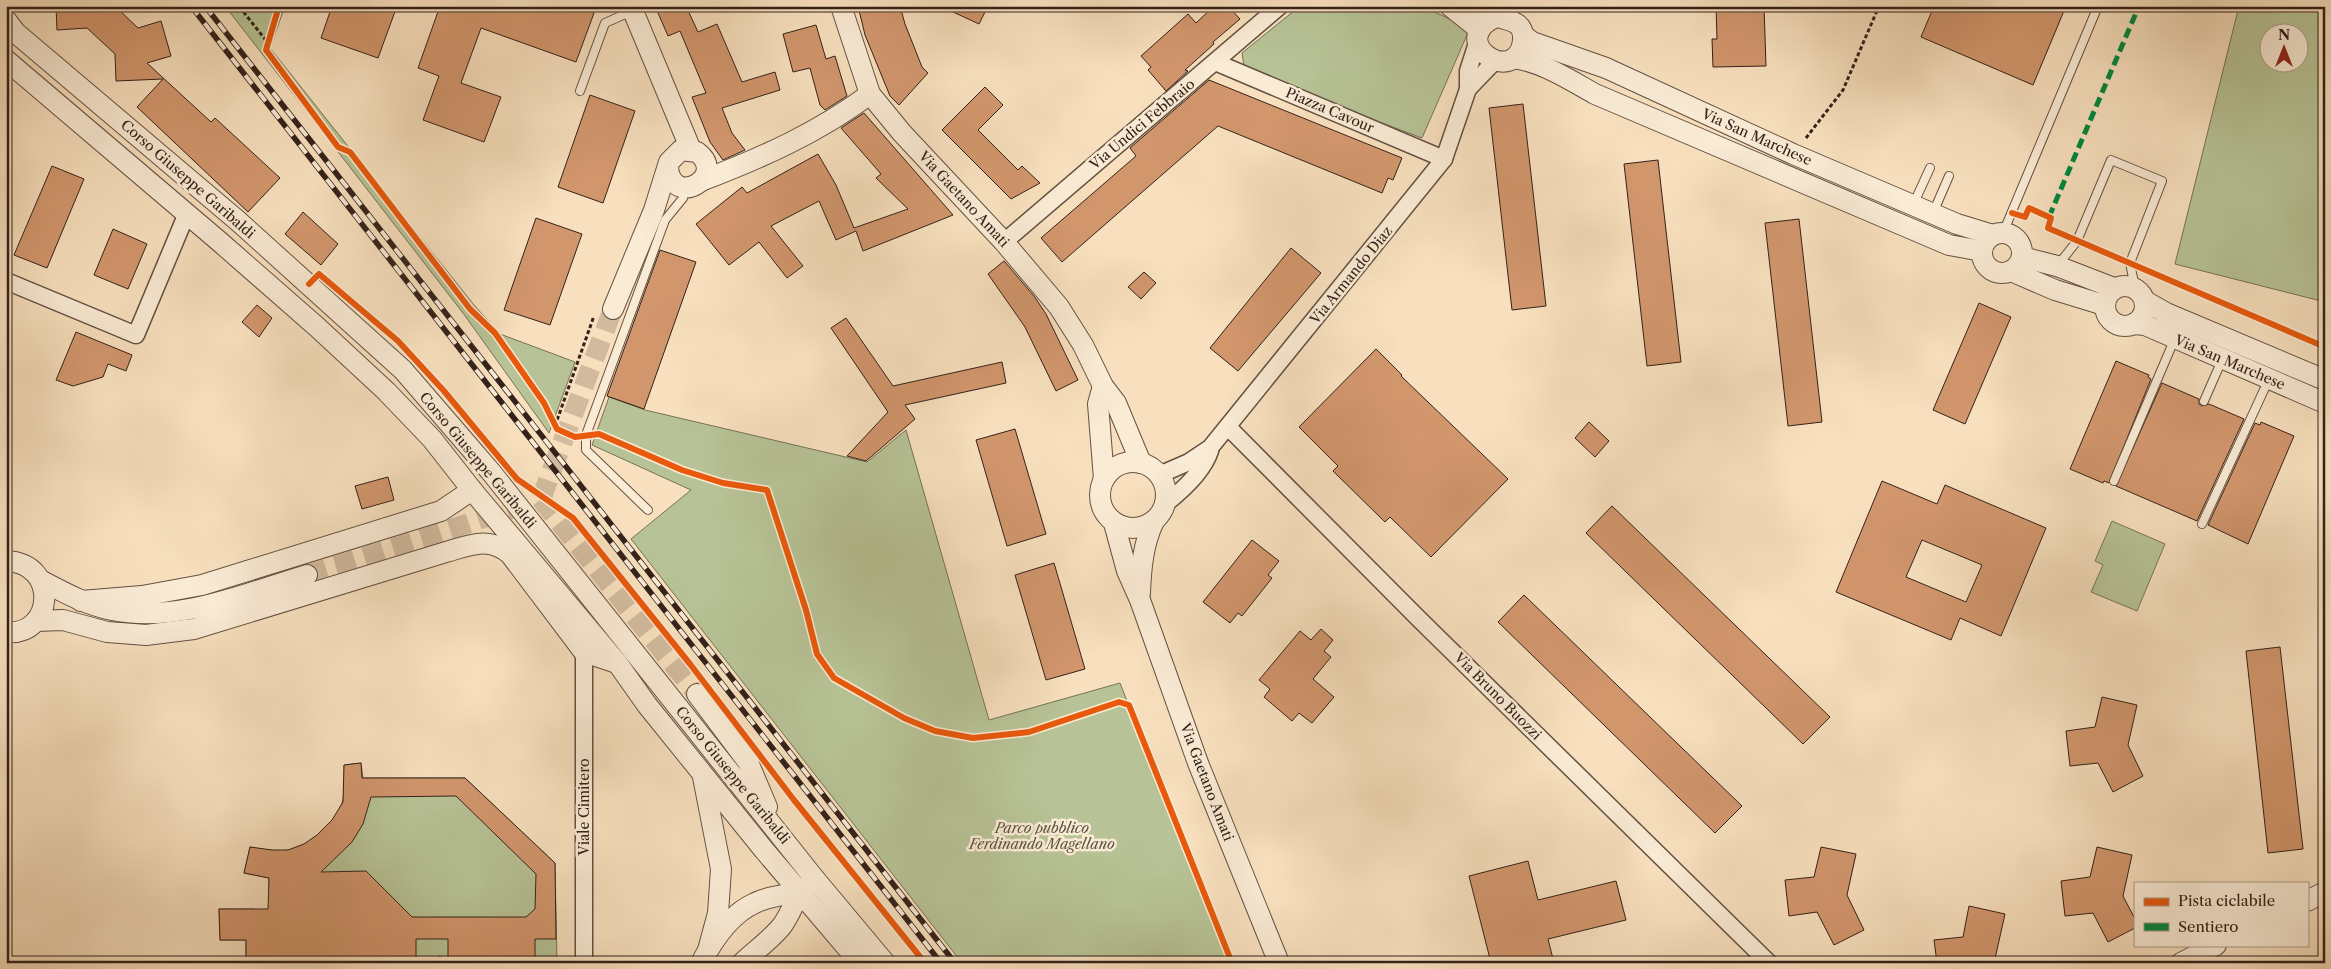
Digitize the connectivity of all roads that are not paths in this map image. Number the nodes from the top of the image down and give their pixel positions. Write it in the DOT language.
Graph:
graph roads {
  1 [pos="841,6"];
  2 [pos="1280,6"];
  3 [pos="1450,6"];
  4 [pos="1474,6"];
  5 [pos="2098,6"];
  6 [pos="632,9"];
  7 [pos="1496,17"];
  8 [pos="6,20"];
  9 [pos="1479,35"];
  10 [pos="1523,35"];
  11 [pos="6,60"];
  12 [pos="1504,60"];
  13 [pos="1215,62"];
  14 [pos="1468,88"];
  15 [pos="580,91"];
  16 [pos="870,94"];
  17 [pos="685,157"];
  18 [pos="1444,159"];
  19 [pos="745,164"];
  20 [pos="1930,168"];
  21 [pos="1949,176"];
  22 [pos="689,185"];
  23 [pos="1913,205"];
  24 [pos="654,210"];
  25 [pos="187,213"];
  26 [pos="1933,213"];
  27 [pos="1993,240"];
  28 [pos="1004,242"];
  29 [pos="2016,264"];
  30 [pos="2057,266"];
  31 [pos="6,280"];
  32 [pos="2114,288"];
  33 [pos="2140,294"];
  34 [pos="2104,306"];
  35 [pos="612,309"];
  36 [pos="2134,324"];
  37 [pos="2175,338"];
  38 [pos="2223,358"];
  39 [pos="2268,378"];
  40 [pos="2325,380"];
  41 [pos="1102,386"];
  42 [pos="2204,402"];
  43 [pos="2325,403"];
  44 [pos="1228,427"];
  45 [pos="1210,448"];
  46 [pos="1141,463"];
  47 [pos="1159,475"];
  48 [pos="1104,480"];
  49 [pos="2114,482"];
  50 [pos="472,490"];
  51 [pos="1165,504"];
  52 [pos="648,510"];
  53 [pos="1154,521"];
  54 [pos="1114,523"];
  55 [pos="2202,524"];
  56 [pos="6,561"];
  57 [pos="306,575"];
  58 [pos="42,581"];
  59 [pos="1140,600"];
  60 [pos="81,601"];
  61 [pos="21,628"];
  62 [pos="6,650"];
  63 [pos="584,652"];
  64 [pos="618,664"];
  65 [pos="697,694"];
  66 [pos="702,772"];
  67 [pos="777,830"];
  68 [pos="808,885"];
  69 [pos="2325,892"];
  70 [pos="2308,900"];
  71 [pos="2214,946"];
  72 [pos="704,956"];
  73 [pos="584,963"];
  74 [pos="742,963"];
  75 [pos="860,963"];
  76 [pos="884,963"];
  77 [pos="1279,963"];
  78 [pos="1770,963"];
  79 [pos="2181,963"];
  1 -- 16 [label="street, Via Gaetano Amati"];
  2 -- 13 [label="street, Via Undici Febbraio"];
  3 -- 9 [label="street"];
  4 -- 7 [label="street"];
  5 -- 27 [label="lane"];
  6 -- 15 [label="lane"];
  6 -- 17 [label="street"];
  7 -- 9 [label="street"];
  7 -- 10 [label="street"];
  8 -- 67 [label="street, Corso Giuseppe Garibaldi"];
  9 -- 12 [label="street"];
  9 -- 14 [label="street, Via Armando Diaz"];
  10 -- 12 [label="street"];
  10 -- 23 [label="street, Via San Marchese"];
  11 -- 25 [label="street, Corso Giuseppe Garibaldi"];
  12 -- 14 [label="street, Via Armando Diaz"];
  12 -- 27 [label="street, Via San Marchese"];
  13 -- 18 [label="street, Piazza Cavour"];
  13 -- 28 [label="street, Via Undici Febbraio"];
  14 -- 18 [label="street, Via Armando Diaz"];
  16 -- 19 [label="street"];
  16 -- 28 [label="street, Via Gaetano Amati"];
  17 -- 19 [label="street"];
  17 -- 22 [label="street"];
  17 -- 22 [label="street"];
  17 -- 24 [label="street"];
  18 -- 44 [label="street, Via Armando Diaz"];
  19 -- 22 [label="street"];
  20 -- 23 [label="lane"];
  21 -- 26 [label="lane"];
  22 -- 24 [label="street"];
  22 -- 52 [label="lane"];
  23 -- 26 [label="street, Via San Marchese"];
  24 -- 35 [label="street"];
  25 -- 31 [label="street"];
  25 -- 50 [label="street, Corso Giuseppe Garibaldi"];
  26 -- 27 [label="street, Via San Marchese"];
  27 -- 29 [label="street"];
  27 -- 29 [label="street"];
  28 -- 41 [label="street, Via Gaetano Amati"];
  29 -- 30 [label="street"];
  29 -- 34 [label="street"];
  30 -- 32 [label="street"];
  30 -- 33 [label="lane"];
  32 -- 33 [label="street"];
  32 -- 34 [label="street"];
  33 -- 36 [label="street"];
  33 -- 40 [label="street, Via San Marchese"];
  34 -- 36 [label="street"];
  36 -- 37 [label="street, Via San Marchese"];
  37 -- 38 [label="street, Via San Marchese"];
  37 -- 49 [label="lane"];
  38 -- 39 [label="street, Via San Marchese"];
  38 -- 42 [label="lane"];
  39 -- 43 [label="street, Via San Marchese"];
  39 -- 55 [label="lane"];
  41 -- 46 [label="street, Via Gaetano Amati"];
  41 -- 48 [label="street"];
  44 -- 45 [label="street, Via Armando Diaz"];
  44 -- 78 [label="street, Via Bruno Buozzi"];
  45 -- 47 [label="street, Via Armando Diaz"];
  45 -- 51 [label="street, Via Armando Diaz"];
  46 -- 47 [label="street"];
  46 -- 48 [label="street"];
  47 -- 51 [label="street"];
  48 -- 54 [label="street"];
  50 -- 60 [label="street"];
  50 -- 64 [label="street, Corso Giuseppe Garibaldi"];
  51 -- 53 [label="street"];
  53 -- 54 [label="street"];
  53 -- 59 [label="street, Via Gaetano Amati"];
  54 -- 59 [label="street, Via Gaetano Amati"];
  56 -- 58 [label="street"];
  57 -- 60 [label="street"];
  58 -- 60 [label="street"];
  58 -- 61 [label="street"];
  59 -- 77 [label="street, Via Gaetano Amati"];
  61 -- 62 [label="street"];
  61 -- 63 [label="street"];
  63 -- 64 [label="street"];
  63 -- 73 [label="street, Viale Cimitero"];
  64 -- 66 [label="street, Corso Giuseppe Garibaldi"];
  65 -- 67 [label="street"];
  66 -- 68 [label="street, Corso Giuseppe Garibaldi"];
  66 -- 72 [label="street"];
  67 -- 68 [label="street, Corso Giuseppe Garibaldi"];
  68 -- 72 [label="street"];
  68 -- 74 [label="street"];
  68 -- 75 [label="street, Corso Giuseppe Garibaldi"];
  68 -- 76 [label="street, Corso Giuseppe Garibaldi"];
  69 -- 70 [label="street"];
  71 -- 79 [label="street"];
}
